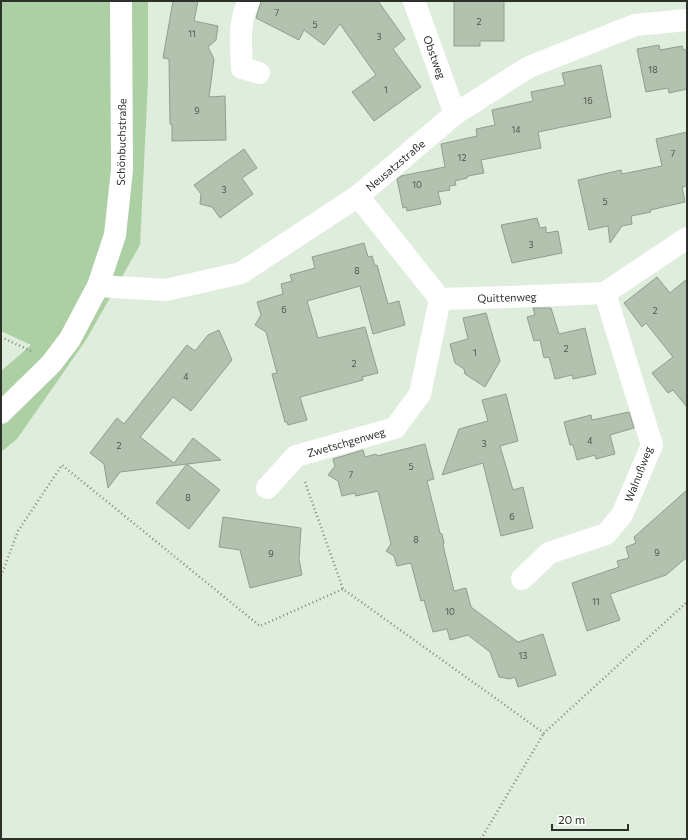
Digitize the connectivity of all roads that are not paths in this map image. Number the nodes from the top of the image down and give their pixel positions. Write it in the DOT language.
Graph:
graph roads {
  1 [pos="121,1"];
  2 [pos="249,1"];
  3 [pos="414,1"];
  4 [pos="687,20"];
  5 [pos="259,73"];
  6 [pos="455,114"];
  7 [pos="358,196"];
  8 [pos="687,238"];
  9 [pos="98,286"];
  10 [pos="605,293"];
  11 [pos="440,299"];
  12 [pos="1,413"];
  13 [pos="267,488"];
  14 [pos="522,579"];
  1 -- 9 [label="street, Schönbuchstraße"];
  2 -- 5 [label="street"];
  3 -- 6 [label="street, Obstweg"];
  4 -- 6 [label="street, Neusatzstraße"];
  6 -- 7 [label="street, Neusatzstraße"];
  7 -- 9 [label="street, Neusatzstraße"];
  7 -- 11 [label="street"];
  8 -- 10 [label="street"];
  9 -- 12 [label="street, Schönbuchstraße"];
  10 -- 11 [label="street, Quittenweg"];
  10 -- 14 [label="street, Walnußweg"];
  11 -- 13 [label="street, Zwetschgenweg"];
}
